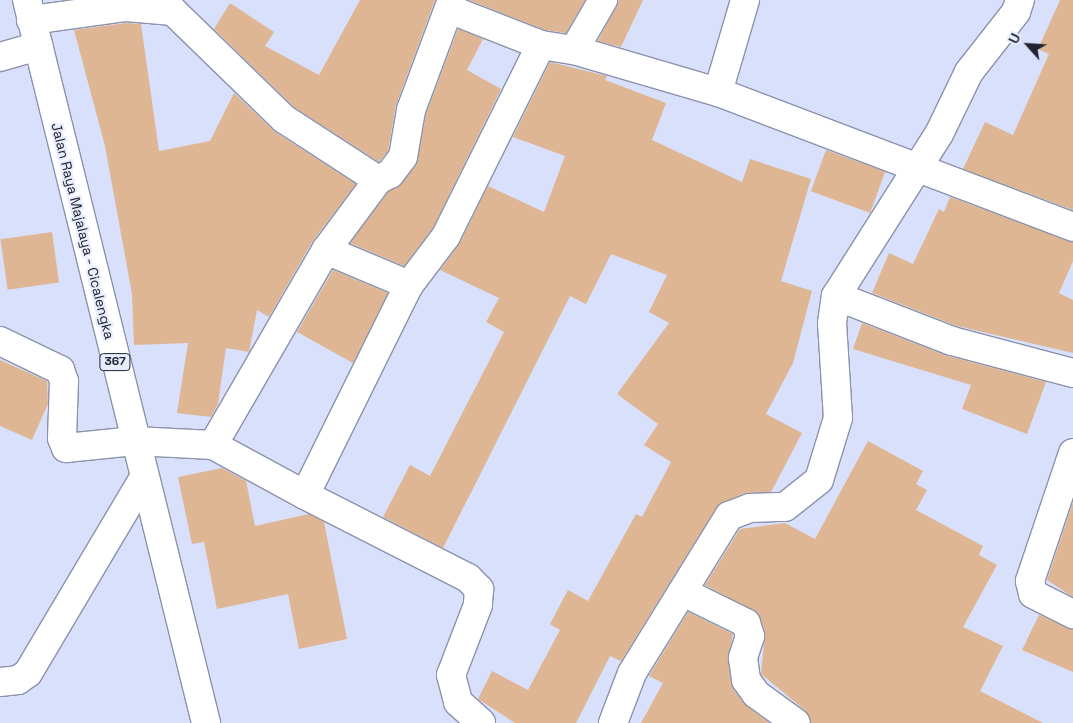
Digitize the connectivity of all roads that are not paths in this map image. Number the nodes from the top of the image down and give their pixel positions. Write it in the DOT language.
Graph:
graph roads {
  1 [pos="603,0"];
  2 [pos="746,0"];
  3 [pos="1020,0"];
  4 [pos="450,5"];
  5 [pos="29,10"];
  6 [pos="541,45"];
  7 [pos="38,46"];
  8 [pos="574,50"];
  9 [pos="0,57"];
  10 [pos="718,92"];
  11 [pos="918,167"];
  12 [pos="378,180"];
  13 [pos="1073,227"];
  14 [pos="326,250"];
  15 [pos="409,285"];
  16 [pos="836,296"];
  17 [pos="0,341"];
  18 [pos="1073,373"];
  19 [pos="135,441"];
  20 [pos="213,445"];
  21 [pos="1073,454"];
  22 [pos="144,478"];
  23 [pos="305,495"];
  24 [pos="1064,510"];
  25 [pos="685,592"];
  26 [pos="1073,614"];
  27 [pos="0,682"];
  28 [pos="206,723"];
  29 [pos="481,723"];
  30 [pos="613,723"];
  31 [pos="796,723"];
  1 -- 8 [label="street"];
  2 -- 10 [label="street"];
  3 -- 11 [label="street"];
  4 -- 6 [label="street"];
  4 -- 12 [label="street"];
  5 -- 7 [label="street, Jalan Raya Majalaya - Cicalengka / 367"];
  5 -- 12 [label="street"];
  6 -- 8 [label="street"];
  6 -- 15 [label="street"];
  7 -- 9 [label="street"];
  7 -- 19 [label="street, Jalan Raya Majalaya - Cicalengka / 367"];
  8 -- 10 [label="street"];
  10 -- 11 [label="street"];
  11 -- 13 [label="street"];
  11 -- 16 [label="street"];
  12 -- 14 [label="street"];
  14 -- 15 [label="street"];
  14 -- 20 [label="street"];
  15 -- 23 [label="street"];
  16 -- 18 [label="street"];
  16 -- 25 [label="street"];
  17 -- 19 [label="street"];
  19 -- 20 [label="street"];
  19 -- 22 [label="street, Jalan Raya Majalaya - Cicalengka / 367"];
  20 -- 23 [label="street"];
  21 -- 24 [label="street"];
  22 -- 27 [label="street"];
  22 -- 28 [label="street, Jalan Raya Majalaya - Cicalengka / 367"];
  23 -- 29 [label="street"];
  24 -- 26 [label="street"];
  25 -- 30 [label="street"];
  25 -- 31 [label="street"];
}
